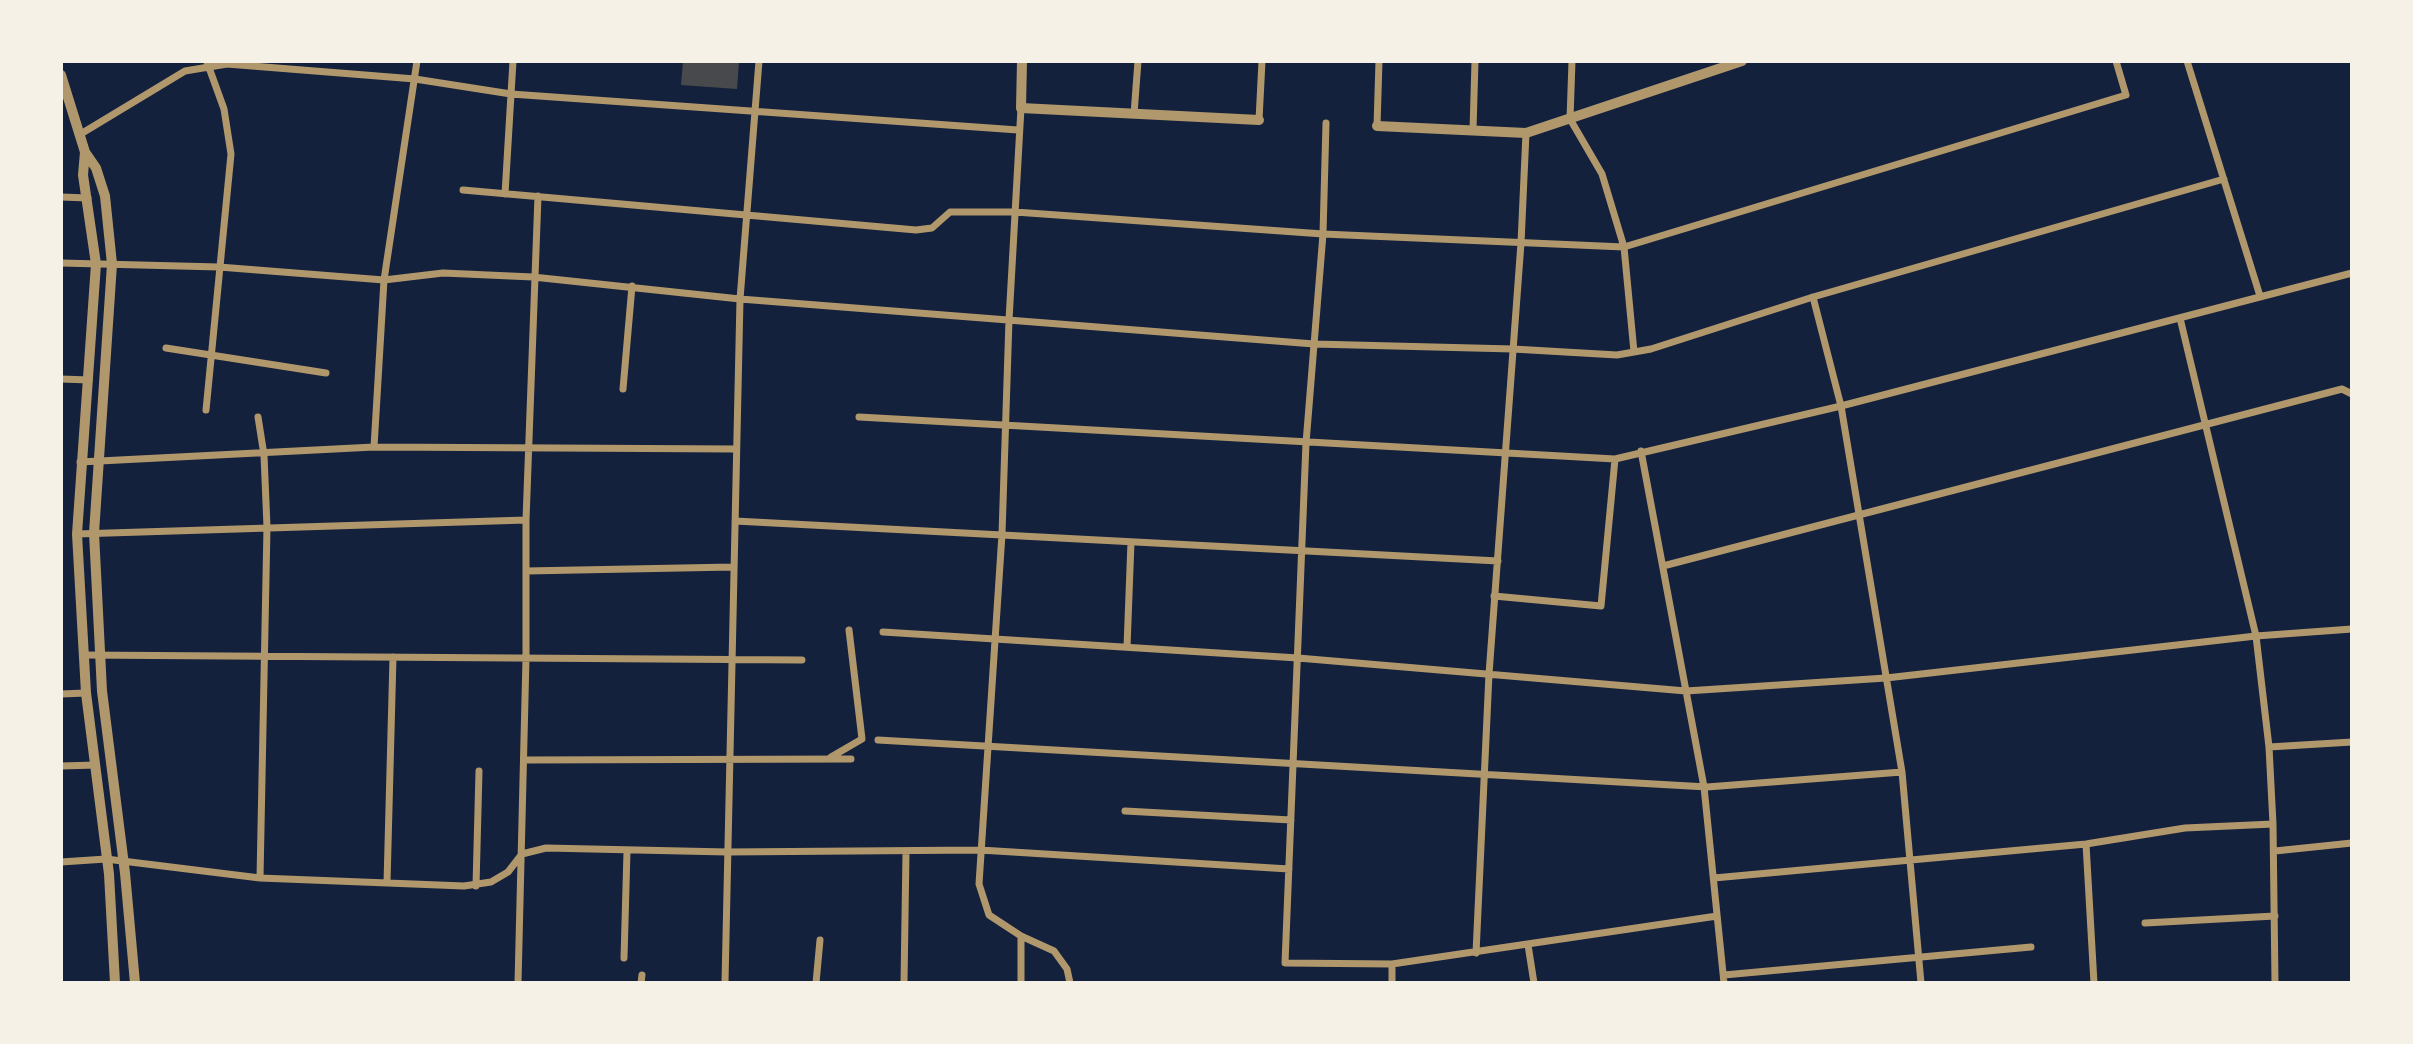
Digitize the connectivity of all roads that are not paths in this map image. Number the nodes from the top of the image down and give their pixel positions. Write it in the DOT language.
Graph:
graph roads {
  1 [pos="417,61"];
  2 [pos="513,61"];
  3 [pos="759,61"];
  4 [pos="1022,61"];
  5 [pos="1138,61"];
  6 [pos="1262,61"];
  7 [pos="1379,61"];
  8 [pos="1475,61"];
  9 [pos="1572,61"];
  10 [pos="2116,61"];
  11 [pos="2187,61"];
  12 [pos="1739,62"];
  13 [pos="207,63"];
  14 [pos="61,75"];
  15 [pos="415,79"];
  16 [pos="511,94"];
  17 [pos="64,97"];
  18 [pos="1021,108"];
  19 [pos="752,113"];
  20 [pos="1134,114"];
  21 [pos="1570,118"];
  22 [pos="1259,120"];
  23 [pos="1326,123"];
  24 [pos="1377,125"];
  25 [pos="1018,130"];
  26 [pos="1473,130"];
  27 [pos="1526,133"];
  28 [pos="79,135"];
  29 [pos="85,152"];
  30 [pos="2224,179"];
  31 [pos="463,190"];
  32 [pos="505,194"];
  33 [pos="538,196"];
  34 [pos="61,197"];
  35 [pos="89,198"];
  36 [pos="1015,212"];
  37 [pos="746,216"];
  38 [pos="1323,234"];
  39 [pos="1521,243"];
  40 [pos="1624,247"];
  41 [pos="61,263"];
  42 [pos="96,264"];
  43 [pos="112,264"];
  44 [pos="219,267"];
  45 [pos="2352,273"];
  46 [pos="533,277"];
  47 [pos="384,280"];
  48 [pos="632,286"];
  49 [pos="2260,296"];
  50 [pos="1814,297"];
  51 [pos="740,299"];
  52 [pos="2180,318"];
  53 [pos="1009,320"];
  54 [pos="1314,344"];
  55 [pos="166,348"];
  56 [pos="1513,349"];
  57 [pos="1634,352"];
  58 [pos="212,355"];
  59 [pos="327,373"];
  60 [pos="61,379"];
  61 [pos="89,380"];
  62 [pos="623,390"];
  63 [pos="2352,394"];
  64 [pos="1840,406"];
  65 [pos="206,410"];
  66 [pos="258,417"];
  67 [pos="859,417"];
  68 [pos="2205,425"];
  69 [pos="1005,426"];
  70 [pos="1306,443"];
  71 [pos="374,447"];
  72 [pos="530,449"];
  73 [pos="735,449"];
  74 [pos="1641,451"];
  75 [pos="1507,453"];
  76 [pos="264,455"];
  77 [pos="1615,458"];
  78 [pos="97,461"];
  79 [pos="80,462"];
  80 [pos="1859,515"];
  81 [pos="526,520"];
  82 [pos="735,521"];
  83 [pos="267,527"];
  84 [pos="94,533"];
  85 [pos="77,534"];
  86 [pos="1002,534"];
  87 [pos="1131,542"];
  88 [pos="1302,552"];
  89 [pos="1497,561"];
  90 [pos="1662,566"];
  91 [pos="733,567"];
  92 [pos="526,571"];
  93 [pos="1494,596"];
  94 [pos="2352,629"];
  95 [pos="849,630"];
  96 [pos="883,632"];
  97 [pos="2256,636"];
  98 [pos="996,639"];
  99 [pos="1127,647"];
  100 [pos="83,654"];
  101 [pos="100,655"];
  102 [pos="266,657"];
  103 [pos="393,657"];
  104 [pos="526,658"];
  105 [pos="1298,658"];
  106 [pos="731,660"];
  107 [pos="802,660"];
  108 [pos="1489,674"];
  109 [pos="1886,678"];
  110 [pos="1686,691"];
  111 [pos="86,693"];
  112 [pos="61,694"];
  113 [pos="878,740"];
  114 [pos="2352,742"];
  115 [pos="990,744"];
  116 [pos="2269,747"];
  117 [pos="830,757"];
  118 [pos="729,758"];
  119 [pos="851,759"];
  120 [pos="524,760"];
  121 [pos="1293,762"];
  122 [pos="96,765"];
  123 [pos="61,766"];
  124 [pos="479,771"];
  125 [pos="1902,772"];
  126 [pos="1484,774"];
  127 [pos="1704,787"];
  128 [pos="1125,811"];
  129 [pos="1291,820"];
  130 [pos="2273,824"];
  131 [pos="2352,843"];
  132 [pos="2086,844"];
  133 [pos="979,850"];
  134 [pos="627,851"];
  135 [pos="2275,851"];
  136 [pos="727,852"];
  137 [pos="906,852"];
  138 [pos="522,854"];
  139 [pos="106,859"];
  140 [pos="1910,860"];
  141 [pos="123,861"];
  142 [pos="61,862"];
  143 [pos="1289,869"];
  144 [pos="260,878"];
  145 [pos="1714,878"];
  146 [pos="387,883"];
  147 [pos="476,886"];
  148 [pos="1717,916"];
  149 [pos="2275,916"];
  150 [pos="2145,923"];
  151 [pos="1021,936"];
  152 [pos="820,940"];
  153 [pos="1528,945"];
  154 [pos="2031,947"];
  155 [pos="1476,953"];
  156 [pos="1919,957"];
  157 [pos="624,958"];
  158 [pos="1391,964"];
  159 [pos="1724,979"];
  160 [pos="115,983"];
  161 [pos="135,983"];
  162 [pos="518,983"];
  163 [pos="725,983"];
  164 [pos="816,983"];
  165 [pos="904,983"];
  166 [pos="1021,983"];
  167 [pos="1070,983"];
  168 [pos="1392,983"];
  169 [pos="1534,983"];
  170 [pos="1922,983"];
  171 [pos="2094,983"];
  172 [pos="2275,983"];
  1 -- 15 [label="street"];
  2 -- 16 [label="street"];
  3 -- 19 [label="street"];
  4 -- 18 [label="street"];
  5 -- 20 [label="street"];
  6 -- 22 [label="street"];
  7 -- 24 [label="street"];
  8 -- 26 [label="street"];
  9 -- 21 [label="street"];
  10 -- 40 [label="street"];
  11 -- 30 [label="street"];
  12 -- 21 [label="street"];
  13 -- 15 [label="street"];
  13 -- 28 [label="street"];
  13 -- 44 [label="street"];
  14 -- 17 [label="street"];
  15 -- 16 [label="street"];
  15 -- 47 [label="street"];
  16 -- 19 [label="street"];
  16 -- 32 [label="street"];
  17 -- 28 [label="street"];
  18 -- 20 [label="street"];
  18 -- 25 [label="street"];
  19 -- 25 [label="street"];
  19 -- 37 [label="street"];
  20 -- 22 [label="street"];
  21 -- 27 [label="street"];
  21 -- 40 [label="street"];
  23 -- 38 [label="street"];
  24 -- 26 [label="street"];
  25 -- 36 [label="street"];
  26 -- 27 [label="street"];
  27 -- 39 [label="street"];
  28 -- 29 [label="street"];
  29 -- 35 [label="street"];
  29 -- 43 [label="street"];
  30 -- 49 [label="street"];
  30 -- 50 [label="street"];
  31 -- 32 [label="street"];
  32 -- 33 [label="street"];
  33 -- 37 [label="street"];
  33 -- 46 [label="street"];
  34 -- 35 [label="street"];
  35 -- 42 [label="street"];
  36 -- 37 [label="street"];
  36 -- 38 [label="street"];
  36 -- 53 [label="street"];
  37 -- 51 [label="street"];
  38 -- 39 [label="street"];
  38 -- 54 [label="street"];
  39 -- 40 [label="street"];
  39 -- 56 [label="street"];
  40 -- 57 [label="street"];
  41 -- 42 [label="street"];
  42 -- 43 [label="street"];
  42 -- 61 [label="street"];
  43 -- 44 [label="street"];
  43 -- 78 [label="street"];
  44 -- 47 [label="street"];
  44 -- 58 [label="street"];
  45 -- 49 [label="street"];
  46 -- 47 [label="street"];
  46 -- 48 [label="street"];
  46 -- 72 [label="street"];
  47 -- 71 [label="street"];
  48 -- 51 [label="street"];
  48 -- 62 [label="street"];
  49 -- 52 [label="street"];
  50 -- 57 [label="street"];
  50 -- 64 [label="street"];
  51 -- 53 [label="street"];
  51 -- 73 [label="street"];
  52 -- 64 [label="street"];
  52 -- 68 [label="street"];
  53 -- 54 [label="street"];
  53 -- 69 [label="street"];
  54 -- 56 [label="street"];
  54 -- 70 [label="street"];
  55 -- 58 [label="street"];
  56 -- 57 [label="street"];
  56 -- 75 [label="street"];
  58 -- 59 [label="street"];
  58 -- 65 [label="street"];
  60 -- 61 [label="street"];
  61 -- 79 [label="street"];
  63 -- 68 [label="street"];
  64 -- 74 [label="street"];
  64 -- 80 [label="street"];
  66 -- 76 [label="street"];
  67 -- 69 [label="street"];
  68 -- 80 [label="street"];
  68 -- 97 [label="street"];
  69 -- 70 [label="street"];
  69 -- 86 [label="street"];
  70 -- 75 [label="street"];
  70 -- 88 [label="street"];
  71 -- 72 [label="street"];
  71 -- 76 [label="street"];
  72 -- 73 [label="street"];
  72 -- 81 [label="street"];
  73 -- 82 [label="street"];
  74 -- 77 [label="street"];
  74 -- 90 [label="street"];
  75 -- 77 [label="street"];
  75 -- 89 [label="street"];
  76 -- 78 [label="street"];
  76 -- 83 [label="street"];
  77 -- 93 [label="street"];
  78 -- 79 [label="street"];
  78 -- 84 [label="street"];
  79 -- 85 [label="street"];
  80 -- 90 [label="street"];
  80 -- 109 [label="street"];
  81 -- 83 [label="street"];
  81 -- 92 [label="street"];
  82 -- 86 [label="street"];
  82 -- 91 [label="street"];
  83 -- 84 [label="street"];
  83 -- 102 [label="street"];
  84 -- 85 [label="street"];
  84 -- 101 [label="street"];
  85 -- 100 [label="street"];
  86 -- 87 [label="street"];
  86 -- 98 [label="street"];
  87 -- 88 [label="street"];
  87 -- 99 [label="street"];
  88 -- 89 [label="street"];
  88 -- 105 [label="street"];
  89 -- 93 [label="street"];
  90 -- 110 [label="street"];
  91 -- 92 [label="street"];
  91 -- 106 [label="street"];
  92 -- 104 [label="street"];
  93 -- 108 [label="street"];
  94 -- 97 [label="street"];
  95 -- 117 [label="street"];
  96 -- 98 [label="street"];
  97 -- 109 [label="street"];
  97 -- 116 [label="street"];
  98 -- 99 [label="street"];
  98 -- 115 [label="street"];
  99 -- 105 [label="street"];
  100 -- 101 [label="street"];
  100 -- 111 [label="street"];
  101 -- 102 [label="street"];
  101 -- 141 [label="street"];
  102 -- 103 [label="street"];
  102 -- 144 [label="street"];
  103 -- 104 [label="street"];
  103 -- 146 [label="street"];
  104 -- 106 [label="street"];
  104 -- 120 [label="street"];
  105 -- 108 [label="street"];
  105 -- 121 [label="street"];
  106 -- 107 [label="street"];
  106 -- 118 [label="street"];
  108 -- 110 [label="street"];
  108 -- 126 [label="street"];
  109 -- 110 [label="street"];
  109 -- 125 [label="street"];
  110 -- 127 [label="street"];
  111 -- 112 [label="street"];
  111 -- 122 [label="street"];
  113 -- 115 [label="street"];
  114 -- 116 [label="street"];
  115 -- 121 [label="street"];
  115 -- 133 [label="street"];
  116 -- 130 [label="street"];
  117 -- 118 [label="street"];
  117 -- 119 [label="street"];
  118 -- 120 [label="street"];
  118 -- 136 [label="street"];
  120 -- 138 [label="street"];
  121 -- 126 [label="street"];
  121 -- 129 [label="street"];
  122 -- 123 [label="street"];
  122 -- 139 [label="street"];
  124 -- 147 [label="street"];
  125 -- 127 [label="street"];
  125 -- 140 [label="street"];
  126 -- 127 [label="street"];
  126 -- 155 [label="street"];
  127 -- 145 [label="street"];
  128 -- 129 [label="street"];
  129 -- 143 [label="street"];
  130 -- 132 [label="street"];
  130 -- 135 [label="street"];
  131 -- 135 [label="street"];
  132 -- 140 [label="street"];
  132 -- 171 [label="street"];
  133 -- 137 [label="street"];
  133 -- 143 [label="street"];
  133 -- 151 [label="street"];
  134 -- 136 [label="street"];
  134 -- 138 [label="street"];
  134 -- 157 [label="street"];
  135 -- 149 [label="street"];
  136 -- 137 [label="street"];
  136 -- 163 [label="street"];
  137 -- 165 [label="street"];
  138 -- 147 [label="street"];
  138 -- 162 [label="street"];
  139 -- 141 [label="street"];
  139 -- 142 [label="street"];
  139 -- 160 [label="street"];
  140 -- 145 [label="street"];
  140 -- 156 [label="street"];
  141 -- 144 [label="street"];
  141 -- 161 [label="street"];
  143 -- 158 [label="street"];
  144 -- 146 [label="street"];
  145 -- 148 [label="street"];
  146 -- 147 [label="street"];
  148 -- 153 [label="street"];
  148 -- 159 [label="street"];
  149 -- 150 [label="street"];
  149 -- 172 [label="street"];
  151 -- 166 [label="street"];
  151 -- 167 [label="street"];
  152 -- 164 [label="street"];
  153 -- 155 [label="street"];
  153 -- 169 [label="street"];
  154 -- 156 [label="street"];
  155 -- 158 [label="street"];
  156 -- 159 [label="street"];
  156 -- 170 [label="street"];
  158 -- 168 [label="street"];
}
